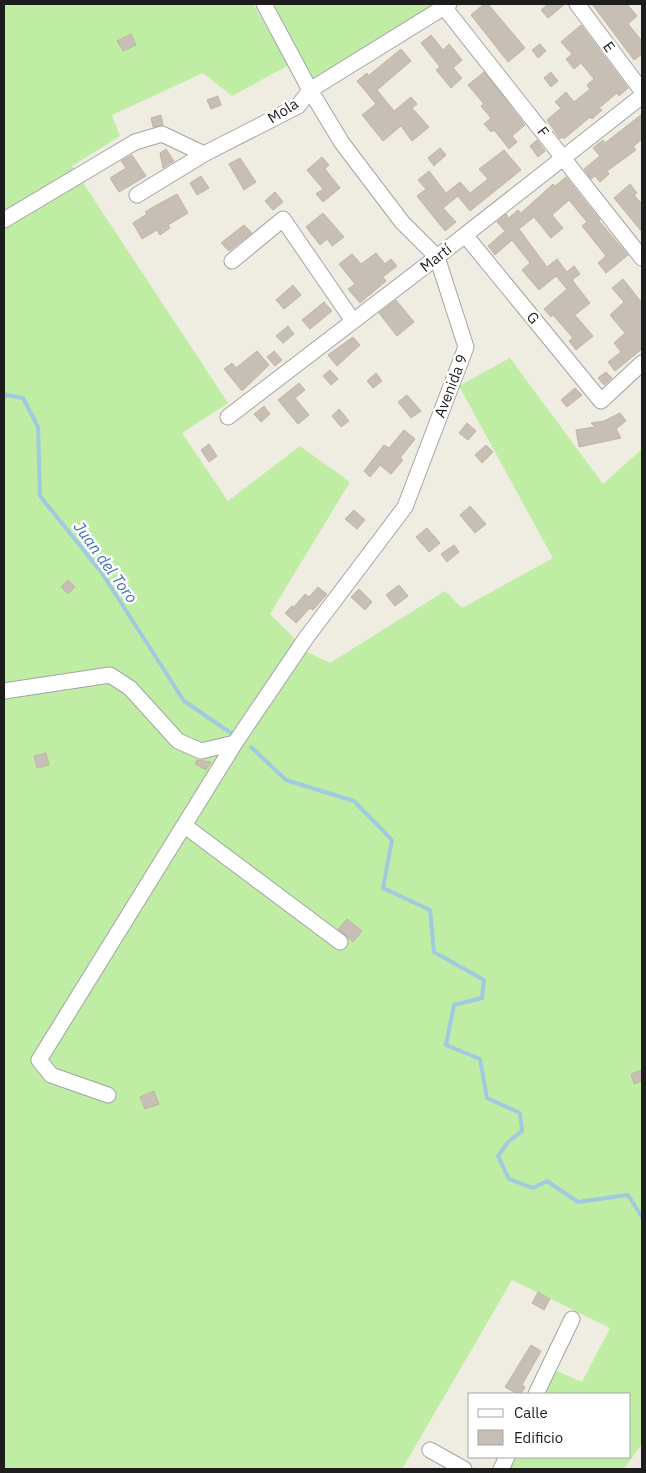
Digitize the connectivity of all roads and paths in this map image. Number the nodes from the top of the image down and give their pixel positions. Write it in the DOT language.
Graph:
graph roads {
  1 [pos="264,4"];
  2 [pos="576,4"];
  3 [pos="446,5"];
  4 [pos="310,90"];
  5 [pos="642,90"];
  6 [pos="642,96"];
  7 [pos="204,154"];
  8 [pos="563,156"];
  9 [pos="137,195"];
  10 [pos="4,220"];
  11 [pos="465,235"];
  12 [pos="438,257"];
  13 [pos="642,258"];
  14 [pos="232,261"];
  15 [pos="353,321"];
  16 [pos="642,364"];
  17 [pos="228,417"];
  18 [pos="4,691"];
  19 [pos="235,743"];
  20 [pos="184,826"];
  21 [pos="340,942"];
  22 [pos="108,1095"];
  23 [pos="572,1318"];
  24 [pos="536,1393"];
  25 [pos="430,1450"];
  26 [pos="464,1469"];
  1 -- 4 [label="street, Avenida 9"];
  2 -- 5 [label="street, E"];
  3 -- 4 [label="street, Mola"];
  3 -- 8 [label="street, F"];
  4 -- 7 [label="street, Mola"];
  4 -- 12 [label="street, Avenida 9"];
  6 -- 8 [label="street, Martí"];
  7 -- 9 [label="street, Mola"];
  7 -- 10 [label="street"];
  8 -- 11 [label="street, Martí"];
  8 -- 13 [label="street, F"];
  11 -- 12 [label="street, Martí"];
  11 -- 16 [label="street, G"];
  12 -- 15 [label="street, Martí"];
  12 -- 19 [label="street, Avenida 9"];
  14 -- 15 [label="street"];
  15 -- 17 [label="street, Martí"];
  18 -- 19 [label="street"];
  19 -- 20 [label="street, Avenida 9"];
  20 -- 21 [label="street"];
  20 -- 22 [label="street, Avenida 9"];
  23 -- 24 [label="street"];
  25 -- 26 [label="street"];
}
